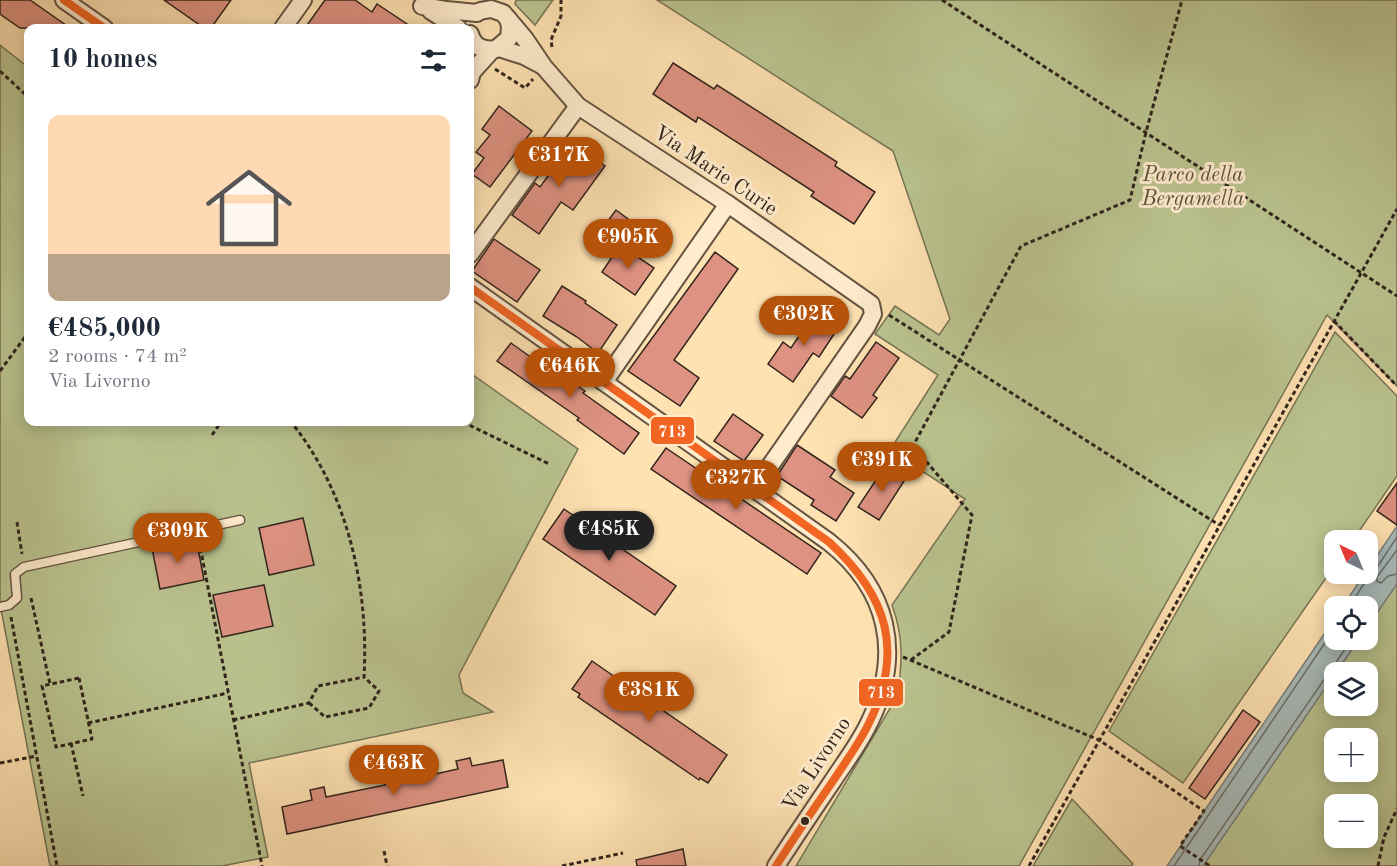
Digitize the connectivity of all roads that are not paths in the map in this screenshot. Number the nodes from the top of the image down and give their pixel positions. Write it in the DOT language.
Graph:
graph roads {
  1 [pos="64,0"];
  2 [pos="303,0"];
  3 [pos="418,3"];
  4 [pos="482,8"];
  5 [pos="505,11"];
  6 [pos="98,24"];
  7 [pos="286,24"];
  8 [pos="452,24"];
  9 [pos="471,24"];
  10 [pos="474,40"];
  11 [pos="496,49"];
  12 [pos="544,67"];
  13 [pos="474,73"];
  14 [pos="578,105"];
  15 [pos="728,204"];
  16 [pos="474,248"];
  17 [pos="474,290"];
  18 [pos="604,382"];
  19 [pos="754,489"];
  20 [pos="240,520"];
  21 [pos="5,606"];
  22 [pos="776,866"];
  1 -- 6 [label="street"];
  2 -- 7 [label="street"];
  3 -- 4 [label="street"];
  3 -- 8 [label="street"];
  4 -- 5 [label="street"];
  4 -- 9 [label="street"];
  5 -- 11 [label="street"];
  5 -- 12 [label="street, Via Marie Curie"];
  10 -- 11 [label="street"];
  11 -- 12 [label="street, Via Marie Curie"];
  11 -- 13 [label="street"];
  12 -- 14 [label="street, Via Marie Curie"];
  14 -- 15 [label="street, Via Marie Curie"];
  14 -- 16 [label="street"];
  15 -- 18 [label="street"];
  15 -- 19 [label="street, Via Marie Curie"];
  17 -- 18 [label="street, Via Livorno"];
  18 -- 19 [label="street, Via Livorno"];
  19 -- 22 [label="street, Via Livorno"];
  20 -- 21 [label="lane"];
}
